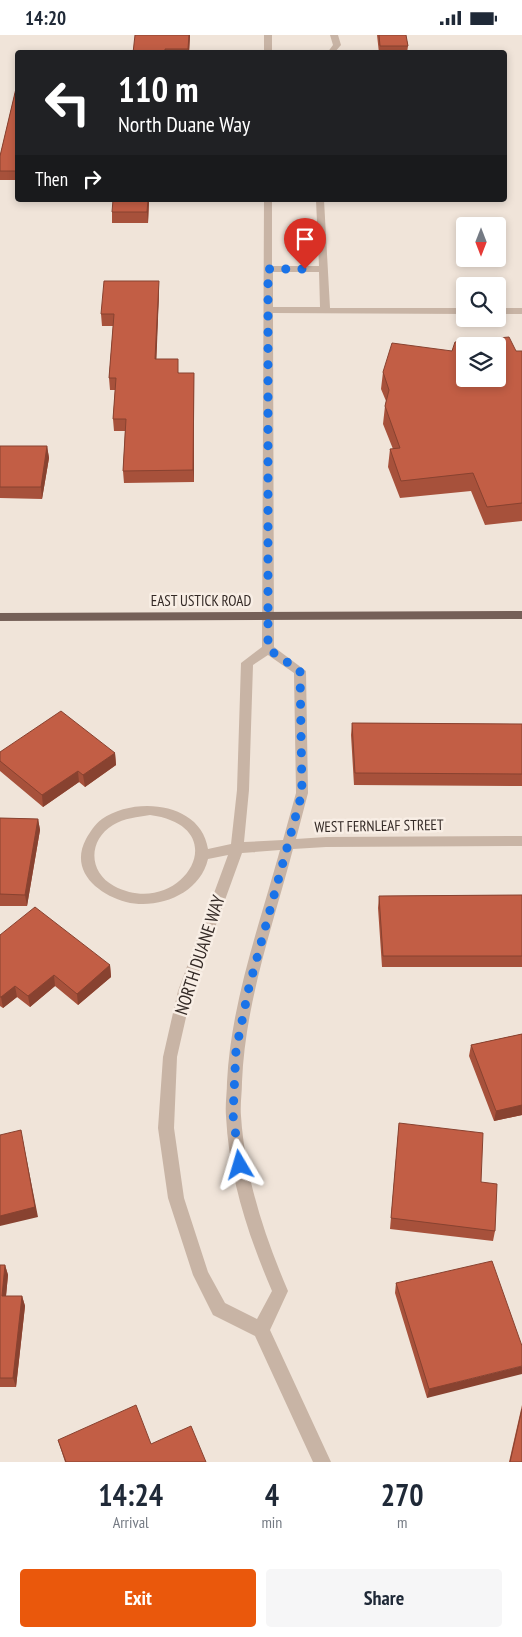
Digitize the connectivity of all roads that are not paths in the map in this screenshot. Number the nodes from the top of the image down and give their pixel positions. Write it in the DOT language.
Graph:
graph roads {
  1 [pos="268,35"];
  2 [pos="334,35"];
  3 [pos="268,50"];
  4 [pos="333,50"];
  5 [pos="268,202"];
  6 [pos="320,202"];
  7 [pos="268,269"];
  8 [pos="323,269"];
  9 [pos="268,310"];
  10 [pos="325,310"];
  11 [pos="456,311"];
  12 [pos="506,311"];
  13 [pos="522,311"];
  14 [pos="522,615"];
  15 [pos="268,616"];
  16 [pos="0,617"];
  17 [pos="268,649"];
  18 [pos="522,841"];
  19 [pos="289,844"];
  20 [pos="236,848"];
  21 [pos="203,855"];
  22 [pos="261,1329"];
  23 [pos="322,1462"];
  1 -- 3 [label="street"];
  2 -- 4 [label="street"];
  5 -- 7 [label="street"];
  6 -- 8 [label="street"];
  7 -- 8 [label="street"];
  7 -- 9 [label="street"];
  8 -- 10 [label="street"];
  9 -- 10 [label="street"];
  9 -- 15 [label="street"];
  10 -- 11 [label="street"];
  12 -- 13 [label="street"];
  14 -- 15 [label="main road, EAST USTICK ROAD"];
  15 -- 16 [label="main road, EAST USTICK ROAD"];
  15 -- 17 [label="street"];
  17 -- 19 [label="street"];
  17 -- 20 [label="street, NORTH DUANE WAY"];
  18 -- 19 [label="street, WEST FERNLEAF STREET"];
  19 -- 20 [label="street, WEST FERNLEAF STREET"];
  19 -- 22 [label="street"];
  20 -- 21 [label="street"];
  20 -- 22 [label="street, NORTH DUANE WAY"];
  21 -- 21 [label="street, NORTH DUANE WAY"];
  22 -- 23 [label="street"];
}
